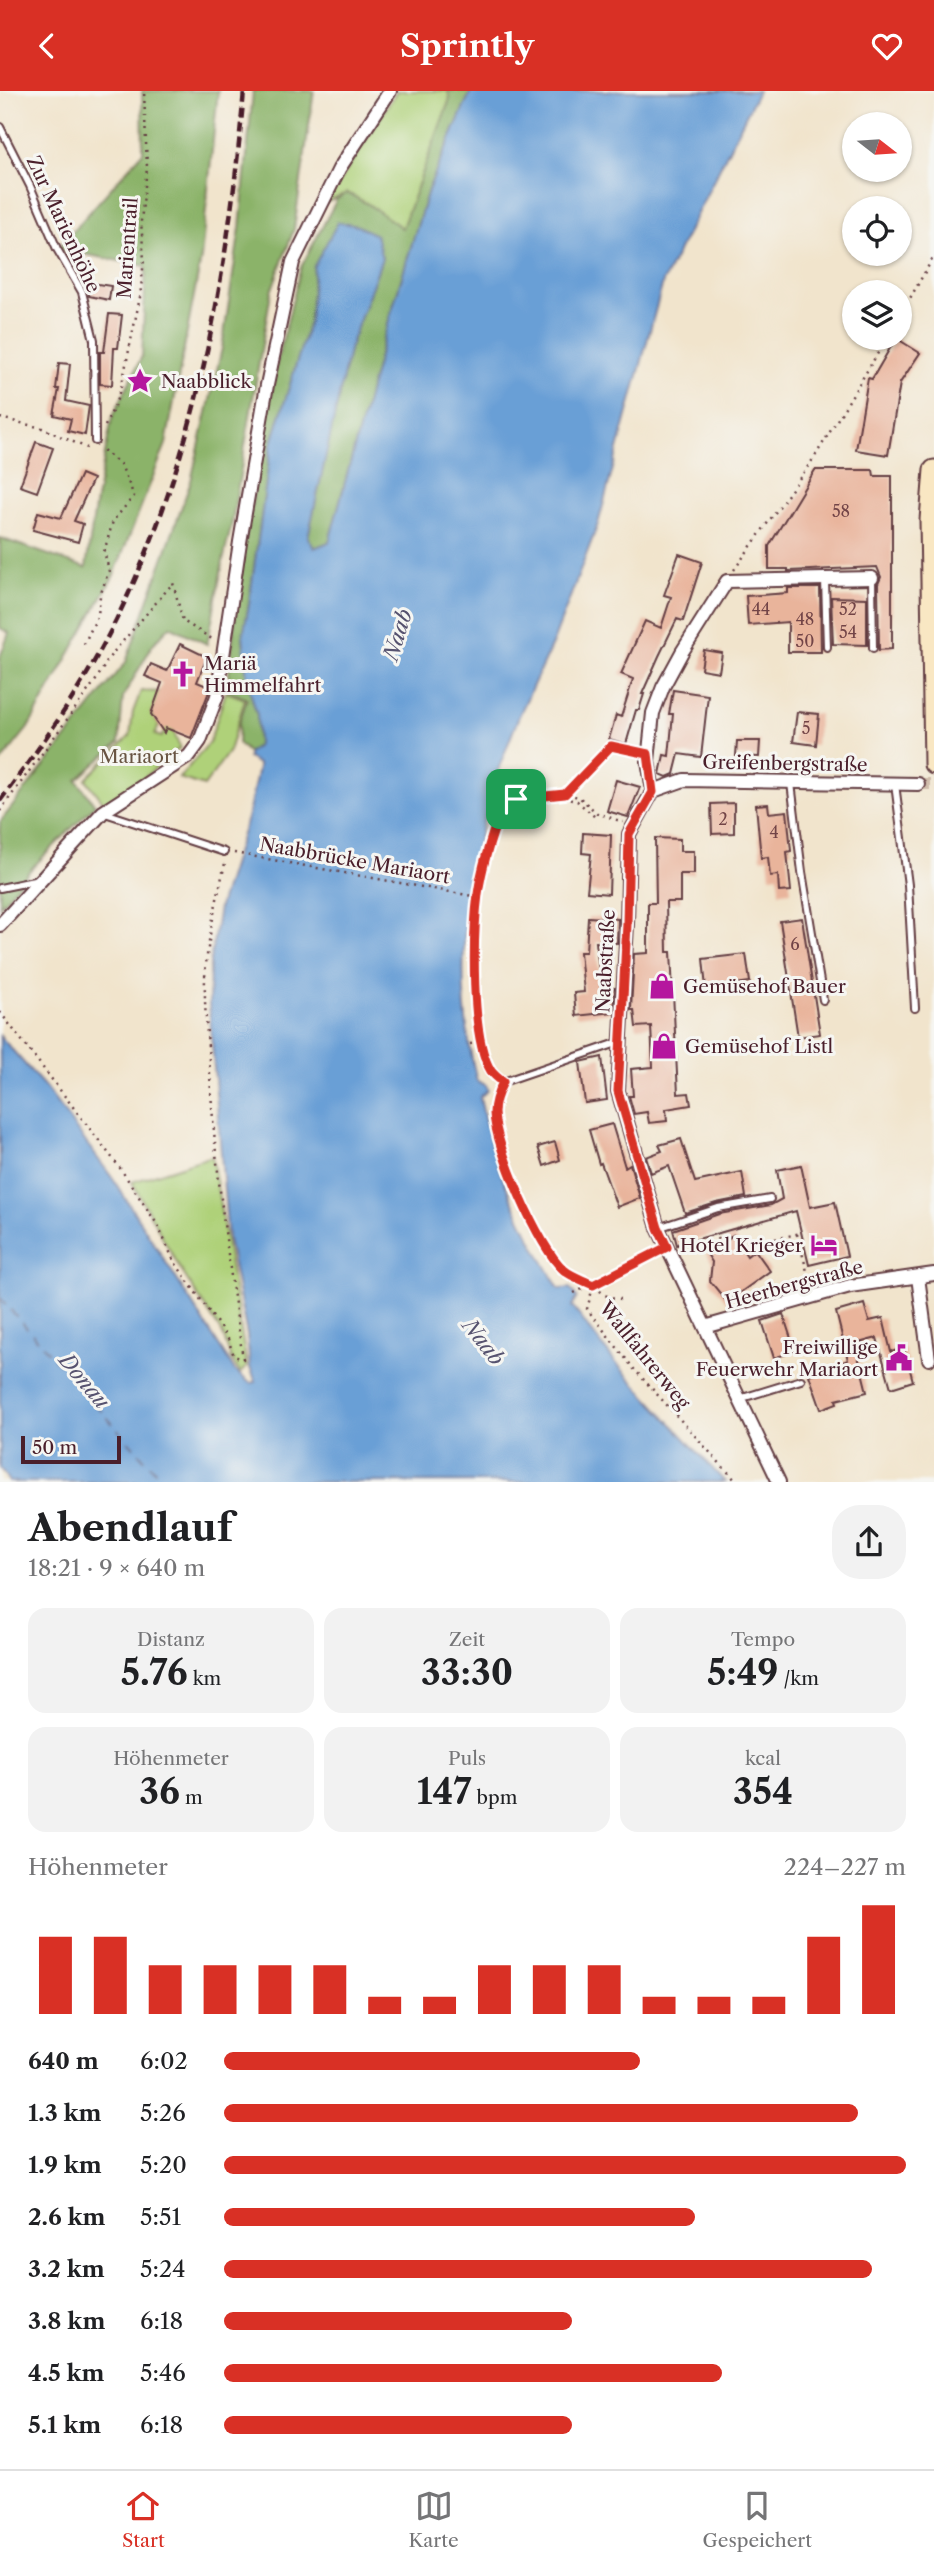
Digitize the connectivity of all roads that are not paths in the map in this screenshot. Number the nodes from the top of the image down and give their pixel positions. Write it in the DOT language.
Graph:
graph roads {
  1 [pos="390,91"];
  2 [pos="0,127"];
  3 [pos="95,439"];
  4 [pos="934,470"];
  5 [pos="872,578"];
  6 [pos="825,580"];
  7 [pos="827,647"];
  8 [pos="873,648"];
  9 [pos="934,764"];
  10 [pos="791,783"];
  11 [pos="895,784"];
  12 [pos="918,784"];
  13 [pos="653,792"];
  14 [pos="103,813"];
  15 [pos="225,856"];
  16 [pos="39,880"];
  17 [pos="0,888"];
  18 [pos="0,925"];
  19 [pos="823,1000"];
  20 [pos="915,1008"];
  21 [pos="620,1042"];
  22 [pos="503,1082"];
  23 [pos="770,1199"];
  24 [pos="658,1228"];
  25 [pos="934,1274"];
  26 [pos="918,1277"];
  27 [pos="705,1327"];
  28 [pos="929,1359"];
  29 [pos="801,1380"];
  30 [pos="739,1399"];
  31 [pos="779,1482"];
  1 -- 14 [label="street"];
  2 -- 3 [label="lane, Zur Marienhöhe"];
  4 -- 9 [label="main road"];
  5 -- 6 [label="street"];
  5 -- 8 [label="lane"];
  6 -- 7 [label="lane"];
  6 -- 13 [label="street"];
  10 -- 11 [label="street, Greifenbergstraße"];
  10 -- 13 [label="street, Greifenbergstraße"];
  10 -- 19 [label="lane"];
  11 -- 12 [label="street, Greifenbergstraße"];
  11 -- 20 [label="lane"];
  13 -- 21 [label="street, Naabstraße"];
  14 -- 15 [label="lane"];
  14 -- 16 [label="street"];
  16 -- 17 [label="lane"];
  16 -- 18 [label="street"];
  21 -- 22 [label="lane"];
  21 -- 24 [label="street, Naabstraße"];
  23 -- 24 [label="lane"];
  24 -- 27 [label="street, Naabstraße"];
  25 -- 26 [label="street, Heerbergstraße"];
  26 -- 27 [label="street, Heerbergstraße"];
  26 -- 28 [label="street"];
  27 -- 30 [label="street, Naabstraße"];
  29 -- 30 [label="lane"];
  30 -- 31 [label="street, Naabstraße"];
}
